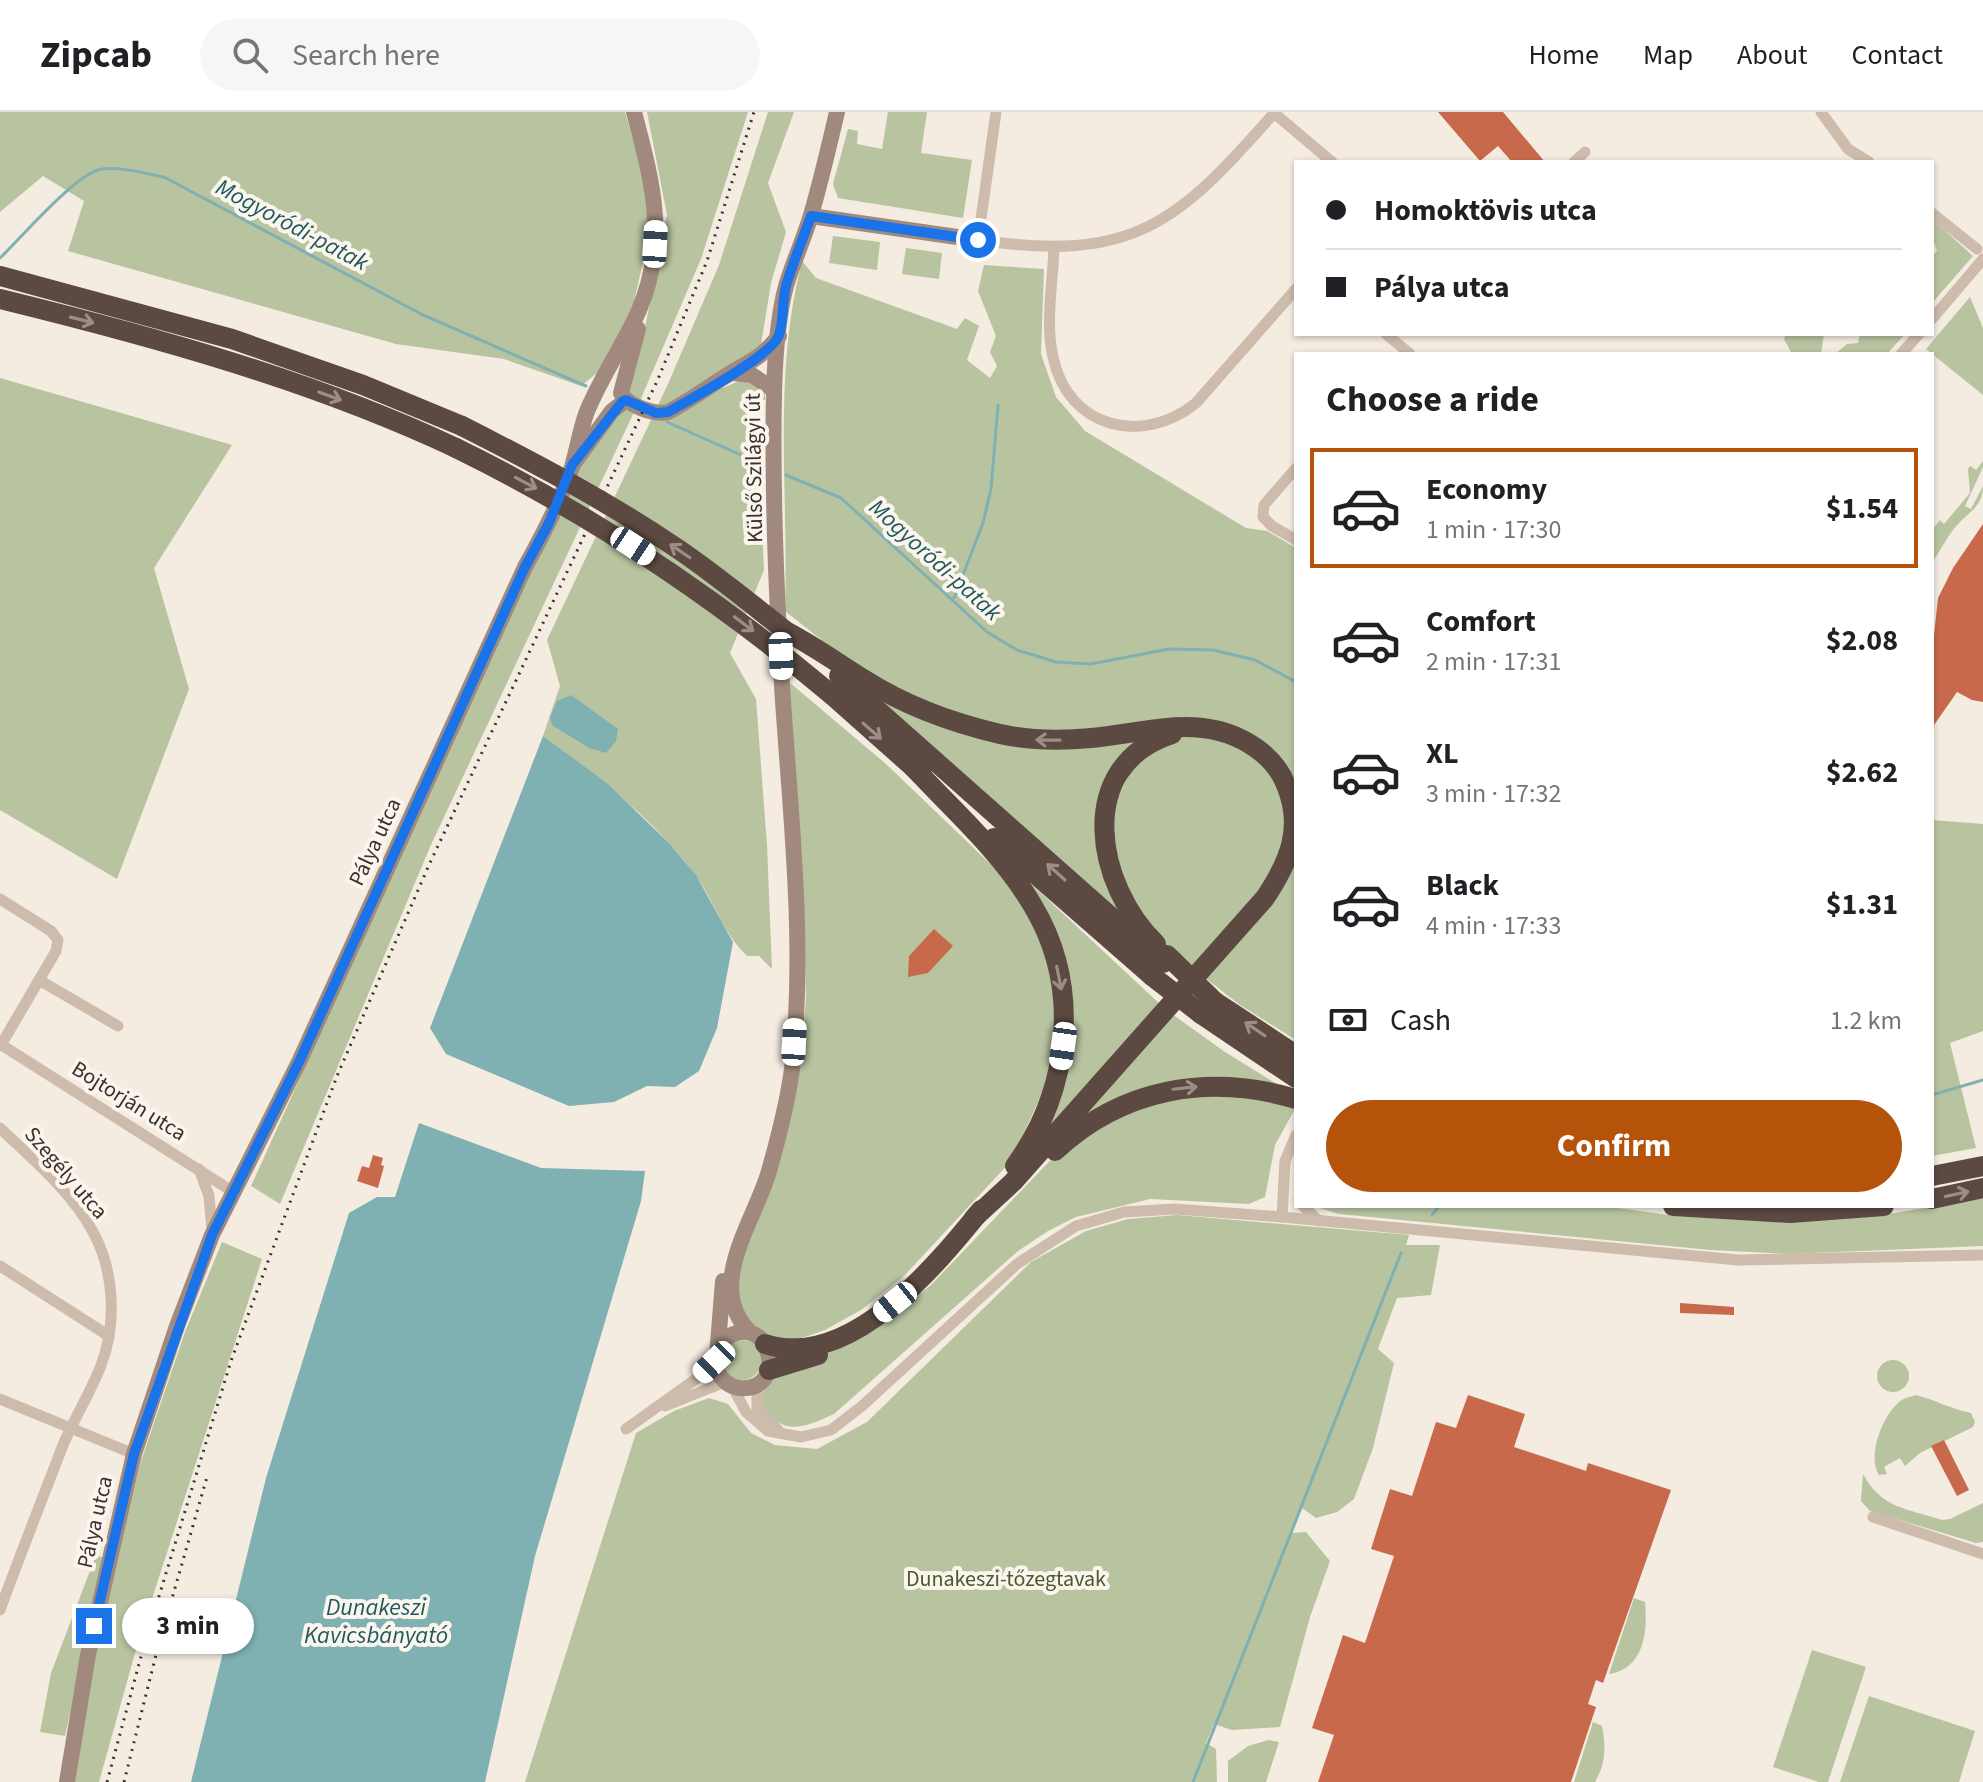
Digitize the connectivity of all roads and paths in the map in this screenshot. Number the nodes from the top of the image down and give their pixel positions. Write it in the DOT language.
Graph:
graph roads {
  1 [pos="634,112"];
  2 [pos="837,112"];
  3 [pos="996,112"];
  4 [pos="1275,112"];
  5 [pos="1821,112"];
  6 [pos="1585,152"];
  7 [pos="1330,160"];
  8 [pos="1576,160"];
  9 [pos="1866,160"];
  10 [pos="1934,215"];
  11 [pos="811,216"];
  12 [pos="978,240"];
  13 [pos="1054,247"];
  14 [pos="1980,254"];
  15 [pos="0,276"];
  16 [pos="1294,291"];
  17 [pos="3,300"];
  18 [pos="640,308"];
  19 [pos="1934,316"];
  20 [pos="779,336"];
  21 [pos="1917,336"];
  22 [pos="1903,352"];
  23 [pos="776,366"];
  24 [pos="740,369"];
  25 [pos="774,390"];
  26 [pos="626,400"];
  27 [pos="572,465"];
  28 [pos="1294,470"];
  29 [pos="1294,539"];
  30 [pos="839,670"];
  31 [pos="1219,731"];
  32 [pos="913,767"];
  33 [pos="0,899"];
  34 [pos="1161,965"];
  35 [pos="39,980"];
  36 [pos="1208,1008"];
  37 [pos="118,1026"];
  38 [pos="0,1045"];
  39 [pos="1294,1054"];
  40 [pos="1294,1076"];
  41 [pos="1294,1098"];
  42 [pos="780,1124"];
  43 [pos="0,1128"];
  44 [pos="1294,1140"];
  45 [pos="1983,1166"];
  46 [pos="198,1169"];
  47 [pos="1934,1176"];
  48 [pos="217,1180"];
  49 [pos="1285,1182"];
  50 [pos="1983,1188"];
  51 [pos="207,1190"];
  52 [pos="235,1193"];
  53 [pos="1294,1194"];
  54 [pos="1934,1199"];
  55 [pos="1305,1208"];
  56 [pos="1706,1208"];
  57 [pos="1857,1208"];
  58 [pos="1282,1217"];
  59 [pos="981,1219"];
  60 [pos="1319,1222"];
  61 [pos="212,1235"];
  62 [pos="1983,1255"];
  63 [pos="0,1266"];
  64 [pos="109,1336"];
  65 [pos="758,1338"];
  66 [pos="720,1343"];
  67 [pos="714,1362"];
  68 [pos="763,1377"];
  69 [pos="729,1384"];
  70 [pos="0,1399"];
  71 [pos="640,1418"];
  72 [pos="70,1428"];
  73 [pos="626,1429"];
  74 [pos="783,1434"];
  75 [pos="134,1454"];
  76 [pos="1873,1517"];
  77 [pos="1983,1554"];
  78 [pos="0,1610"];
  79 [pos="67,1782"];
  1 -- 18 [label="street"];
  2 -- 11 [label="street, Külső Szilágyi út"];
  3 -- 12 [label="street"];
  4 -- 7 [label="street"];
  4 -- 13 [label="street"];
  5 -- 9 [label="street"];
  6 -- 8 [label="street"];
  10 -- 14 [label="street"];
  11 -- 12 [label="street"];
  11 -- 20 [label="street, Külső Szilágyi út"];
  12 -- 13 [label="street"];
  13 -- 16 [label="street"];
  14 -- 19 [label="street"];
  30 -- 15 [label="highway, one-way, bridge"];
  17 -- 32 [label="highway, one-way, bridge"];
  18 -- 26 [label="street"];
  18 -- 27 [label="street"];
  20 -- 23 [label="street, Külső Szilágyi út"];
  20 -- 24 [label="street"];
  21 -- 22 [label="street"];
  23 -- 24 [label="street"];
  23 -- 25 [label="street, Külső Szilágyi út"];
  24 -- 25 [label="street"];
  24 -- 26 [label="street"];
  25 -- 42 [label="street, Külső Szilágyi út"];
  26 -- 27 [label="street"];
  27 -- 52 [label="street, Pálya utca"];
  28 -- 29 [label="street"];
  31 -- 30 [label="highway, one-way"];
  34 -- 30 [label="highway, one-way"];
  31 -- 34 [label="highway"];
  31 -- 59 [label="highway"];
  32 -- 34 [label="highway"];
  32 -- 59 [label="highway, one-way"];
  33 -- 35 [label="street"];
  34 -- 36 [label="highway, bridge"];
  35 -- 37 [label="street"];
  35 -- 38 [label="street"];
  39 -- 36 [label="highway, one-way"];
  36 -- 40 [label="highway"];
  38 -- 46 [label="street, Bojtorján utca"];
  59 -- 41 [label="highway, one-way"];
  42 -- 65 [label="street"];
  42 -- 66 [label="street"];
  43 -- 64 [label="street, Szegély utca"];
  44 -- 49 [label="street"];
  45 -- 47 [label="highway"];
  46 -- 48 [label="street, Bojtorján utca"];
  46 -- 51 [label="street, Pálya utca"];
  48 -- 51 [label="street"];
  48 -- 52 [label="street, Bojtorján utca"];
  49 -- 53 [label="street"];
  49 -- 58 [label="street"];
  54 -- 50 [label="highway, one-way"];
  51 -- 61 [label="street, Pálya utca"];
  52 -- 61 [label="street, Pálya utca"];
  55 -- 60 [label="street"];
  56 -- 57 [label="highway"];
  58 -- 60 [label="street"];
  58 -- 74 [label="street"];
  59 -- 65 [label="highway"];
  59 -- 68 [label="highway"];
  60 -- 62 [label="street"];
  61 -- 75 [label="street, Pálya utca"];
  63 -- 64 [label="street"];
  64 -- 72 [label="street, Szegély utca"];
  65 -- 66 [label="street"];
  65 -- 68 [label="street"];
  66 -- 67 [label="street"];
  67 -- 69 [label="street"];
  67 -- 71 [label="street"];
  68 -- 69 [label="street"];
  68 -- 74 [label="street"];
  69 -- 71 [label="street"];
  69 -- 74 [label="street"];
  70 -- 72 [label="street"];
  71 -- 73 [label="street"];
  72 -- 75 [label="street"];
  72 -- 78 [label="street, Szegély utca"];
  75 -- 79 [label="street, Pálya utca"];
  76 -- 77 [label="street"];
}
